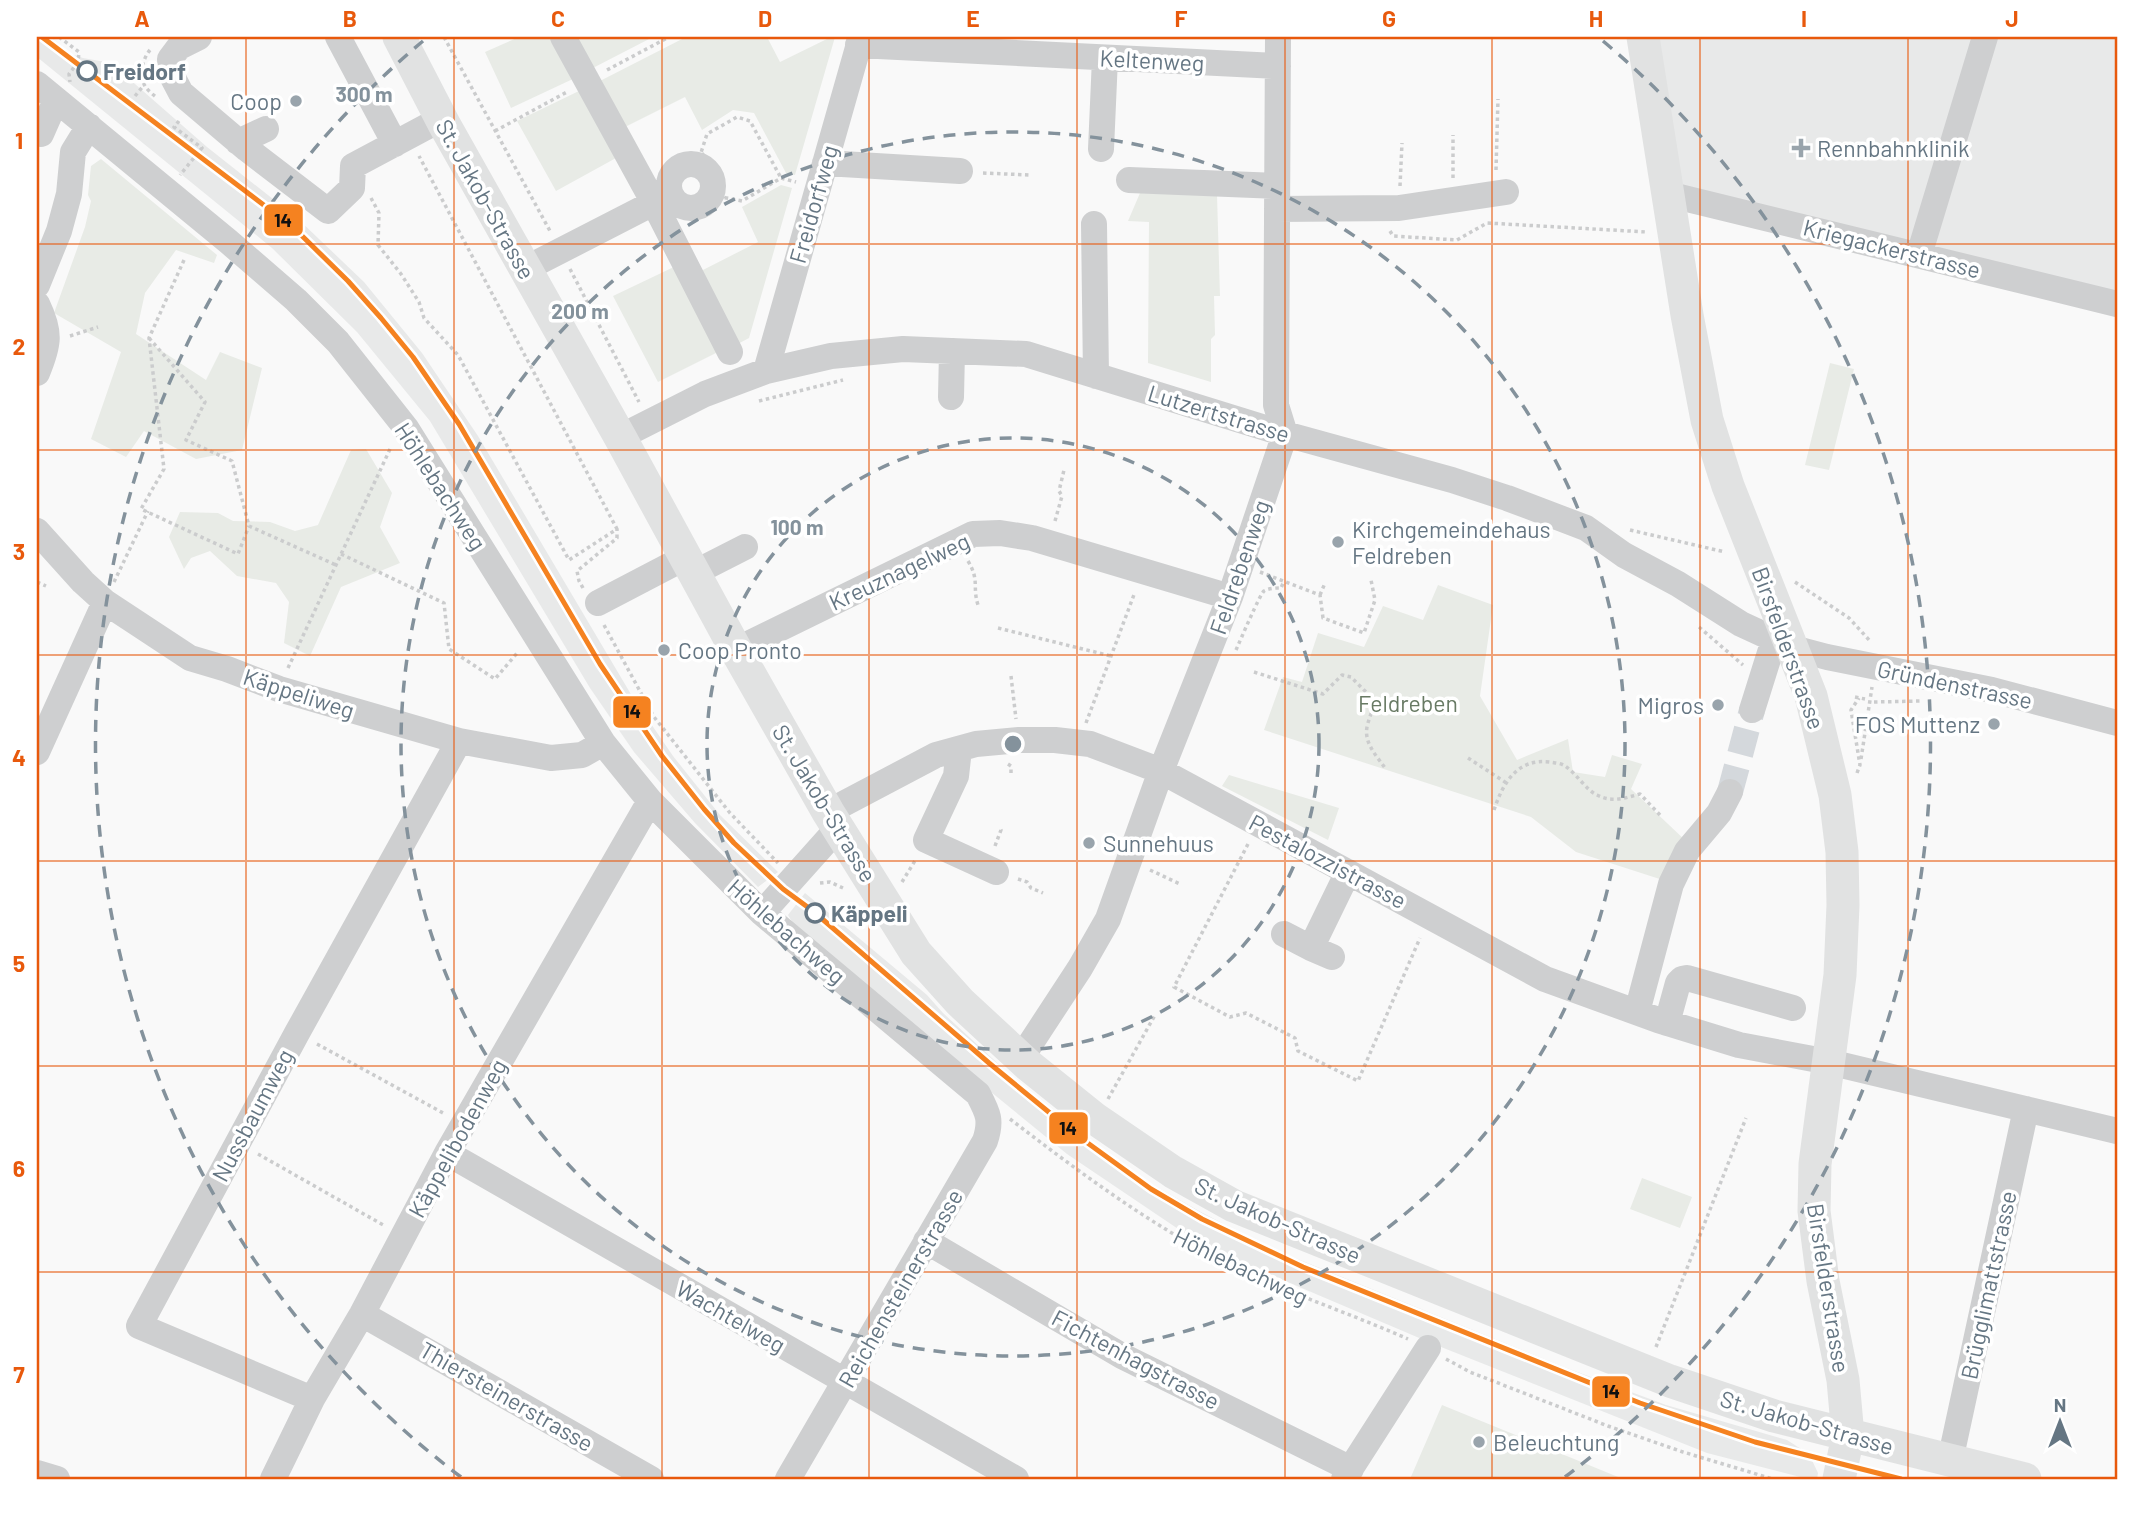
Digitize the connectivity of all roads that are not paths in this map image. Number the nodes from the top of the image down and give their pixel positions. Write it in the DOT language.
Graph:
graph roads {
  1 [pos="199,37"];
  2 [pos="338,37"];
  3 [pos="399,37"];
  4 [pos="563,37"];
  5 [pos="1278,37"];
  6 [pos="1643,37"];
  7 [pos="1985,37"];
  8 [pos="859,41"];
  9 [pos="1099,51"];
  10 [pos="1278,66"];
  11 [pos="55,89"];
  12 [pos="441,119"];
  13 [pos="89,126"];
  14 [pos="266,129"];
  15 [pos="41,134"];
  16 [pos="402,140"];
  17 [pos="238,142"];
  18 [pos="1101,149"];
  19 [pos="960,171"];
  20 [pos="821,176"];
  21 [pos="1129,180"];
  22 [pos="1501,193"];
  23 [pos="1667,194"];
  24 [pos="1277,197"];
  25 [pos="662,199"];
  26 [pos="1094,224"];
  27 [pos="1919,255"];
  28 [pos="525,269"];
  29 [pos="37,285"];
  30 [pos="37,304"];
  31 [pos="2117,304"];
  32 [pos="952,351"];
  33 [pos="730,352"];
  34 [pos="766,371"];
  35 [pos="37,373"];
  36 [pos="1096,376"];
  37 [pos="951,397"];
  38 [pos="1285,434"];
  39 [pos="620,437"];
  40 [pos="37,531"];
  41 [pos="745,547"];
  42 [pos="690,565"];
  43 [pos="1230,597"];
  44 [pos="105,602"];
  45 [pos="596,606"];
  46 [pos="1783,644"];
  47 [pos="736,650"];
  48 [pos="1752,710"];
  49 [pos="2117,723"];
  50 [pos="458,741"];
  51 [pos="603,743"];
  52 [pos="959,749"];
  53 [pos="37,752"];
  54 [pos="1161,771"];
  55 [pos="1730,792"];
  56 [pos="650,801"];
  57 [pos="833,820"];
  58 [pos="996,872"];
  59 [pos="1348,872"];
  60 [pos="762,913"];
  61 [pos="1284,934"];
  62 [pos="1667,954"];
  63 [pos="1793,1008"];
  64 [pos="1651,1017"];
  65 [pos="1021,1058"];
  66 [pos="1829,1062"];
  67 [pos="978,1094"];
  68 [pos="2026,1109"];
  69 [pos="2117,1131"];
  70 [pos="447,1153"];
  71 [pos="926,1241"];
  72 [pos="362,1314"];
  73 [pos="1428,1348"];
  74 [pos="846,1381"];
  75 [pos="312,1399"];
  76 [pos="1848,1436"];
  77 [pos="1950,1461"];
  78 [pos="37,1474"];
  79 [pos="1348,1474"];
  80 [pos="57,1479"];
  81 [pos="273,1479"];
  82 [pos="651,1479"];
  83 [pos="788,1479"];
  84 [pos="1016,1479"];
  85 [pos="1839,1479"];
  86 [pos="2025,1479"];
  1 -- 17 [label="street"];
  2 -- 16 [label="street"];
  3 -- 12 [label="main road, St. Jakob-Strasse"];
  4 -- 25 [label="street"];
  5 -- 10 [label="street"];
  6 -- 23 [label="main road, Birsfelderstrasse"];
  7 -- 27 [label="street"];
  8 -- 9 [label="street, Keltenweg"];
  8 -- 20 [label="street, Freidorfweg"];
  9 -- 10 [label="street, Keltenweg"];
  9 -- 18 [label="street"];
  10 -- 24 [label="street"];
  11 -- 13 [label="street, Höhlebachweg"];
  11 -- 15 [label="street"];
  12 -- 16 [label="street"];
  12 -- 28 [label="main road, St. Jakob-Strasse"];
  13 -- 29 [label="street"];
  13 -- 51 [label="street, Höhlebachweg"];
  14 -- 17 [label="street"];
  16 -- 17 [label="street"];
  19 -- 20 [label="street"];
  20 -- 34 [label="street, Freidorfweg"];
  21 -- 24 [label="street"];
  22 -- 24 [label="street"];
  23 -- 27 [label="street, Kriegackerstrasse"];
  23 -- 46 [label="main road, Birsfelderstrasse"];
  24 -- 38 [label="street"];
  25 -- 25 [label="street"];
  25 -- 28 [label="street"];
  25 -- 33 [label="street"];
  26 -- 36 [label="street"];
  27 -- 31 [label="street, Kriegackerstrasse"];
  28 -- 39 [label="main road, St. Jakob-Strasse"];
  30 -- 35 [label="street"];
  32 -- 34 [label="street, Lutzertstrasse"];
  32 -- 36 [label="street, Lutzertstrasse"];
  32 -- 37 [label="street"];
  34 -- 39 [label="street, Lutzertstrasse"];
  36 -- 38 [label="street, Lutzertstrasse"];
  38 -- 43 [label="street, Feldrebenweg"];
  38 -- 46 [label="street, Lutzertstrasse"];
  39 -- 42 [label="main road, St. Jakob-Strasse"];
  40 -- 44 [label="street, Käppeliweg"];
  41 -- 42 [label="street"];
  42 -- 45 [label="street"];
  42 -- 47 [label="main road, St. Jakob-Strasse"];
  43 -- 47 [label="street, Kreuznagelweg"];
  43 -- 54 [label="street, Feldrebenweg"];
  44 -- 50 [label="street, Käppeliweg"];
  44 -- 53 [label="street"];
  46 -- 48 [label="street"];
  46 -- 49 [label="street, Gründenstrasse"];
  46 -- 66 [label="main road, Birsfelderstrasse"];
  47 -- 57 [label="main road, St. Jakob-Strasse"];
  50 -- 51 [label="street, Käppeliweg"];
  50 -- 75 [label="street, Nussbaumweg"];
  51 -- 56 [label="street, Höhlebachweg"];
  52 -- 54 [label="street, Pestalozzistrasse"];
  52 -- 57 [label="street, Pestalozzistrasse"];
  52 -- 58 [label="street"];
  54 -- 59 [label="street, Pestalozzistrasse"];
  54 -- 65 [label="street, Feldrebenweg"];
  55 -- 64 [label="street"];
  56 -- 60 [label="street, Höhlebachweg"];
  56 -- 70 [label="street, Käppelibodenweg"];
  57 -- 60 [label="street"];
  57 -- 65 [label="main road, St. Jakob-Strasse"];
  59 -- 61 [label="street"];
  59 -- 64 [label="street, Pestalozzistrasse"];
  60 -- 67 [label="street, Höhlebachweg"];
  62 -- 64 [label="street"];
  63 -- 64 [label="street"];
  64 -- 66 [label="street, Pestalozzistrasse"];
  65 -- 76 [label="main road, St. Jakob-Strasse"];
  66 -- 68 [label="street, Pestalozzistrasse"];
  66 -- 76 [label="main road, Birsfelderstrasse"];
  67 -- 71 [label="street, Reichensteinerstrasse"];
  68 -- 69 [label="street, Pestalozzistrasse"];
  68 -- 77 [label="street, Brügglimattstrasse"];
  70 -- 72 [label="street, Käppelibodenweg"];
  70 -- 74 [label="street, Wachtelweg"];
  71 -- 74 [label="street, Reichensteinerstrasse"];
  71 -- 79 [label="street, Fichtenhagstrasse"];
  72 -- 75 [label="street, Käppelibodenweg"];
  72 -- 82 [label="street, Thiersteinerstrasse"];
  73 -- 79 [label="street"];
  74 -- 83 [label="street, Reichensteinerstrasse"];
  74 -- 84 [label="street, Wachtelweg"];
  75 -- 81 [label="street, Käppelibodenweg"];
  76 -- 77 [label="main road, St. Jakob-Strasse"];
  76 -- 85 [label="main road, Birsfelderstrasse"];
  77 -- 86 [label="main road, St. Jakob-Strasse"];
  78 -- 80 [label="street"];
}
